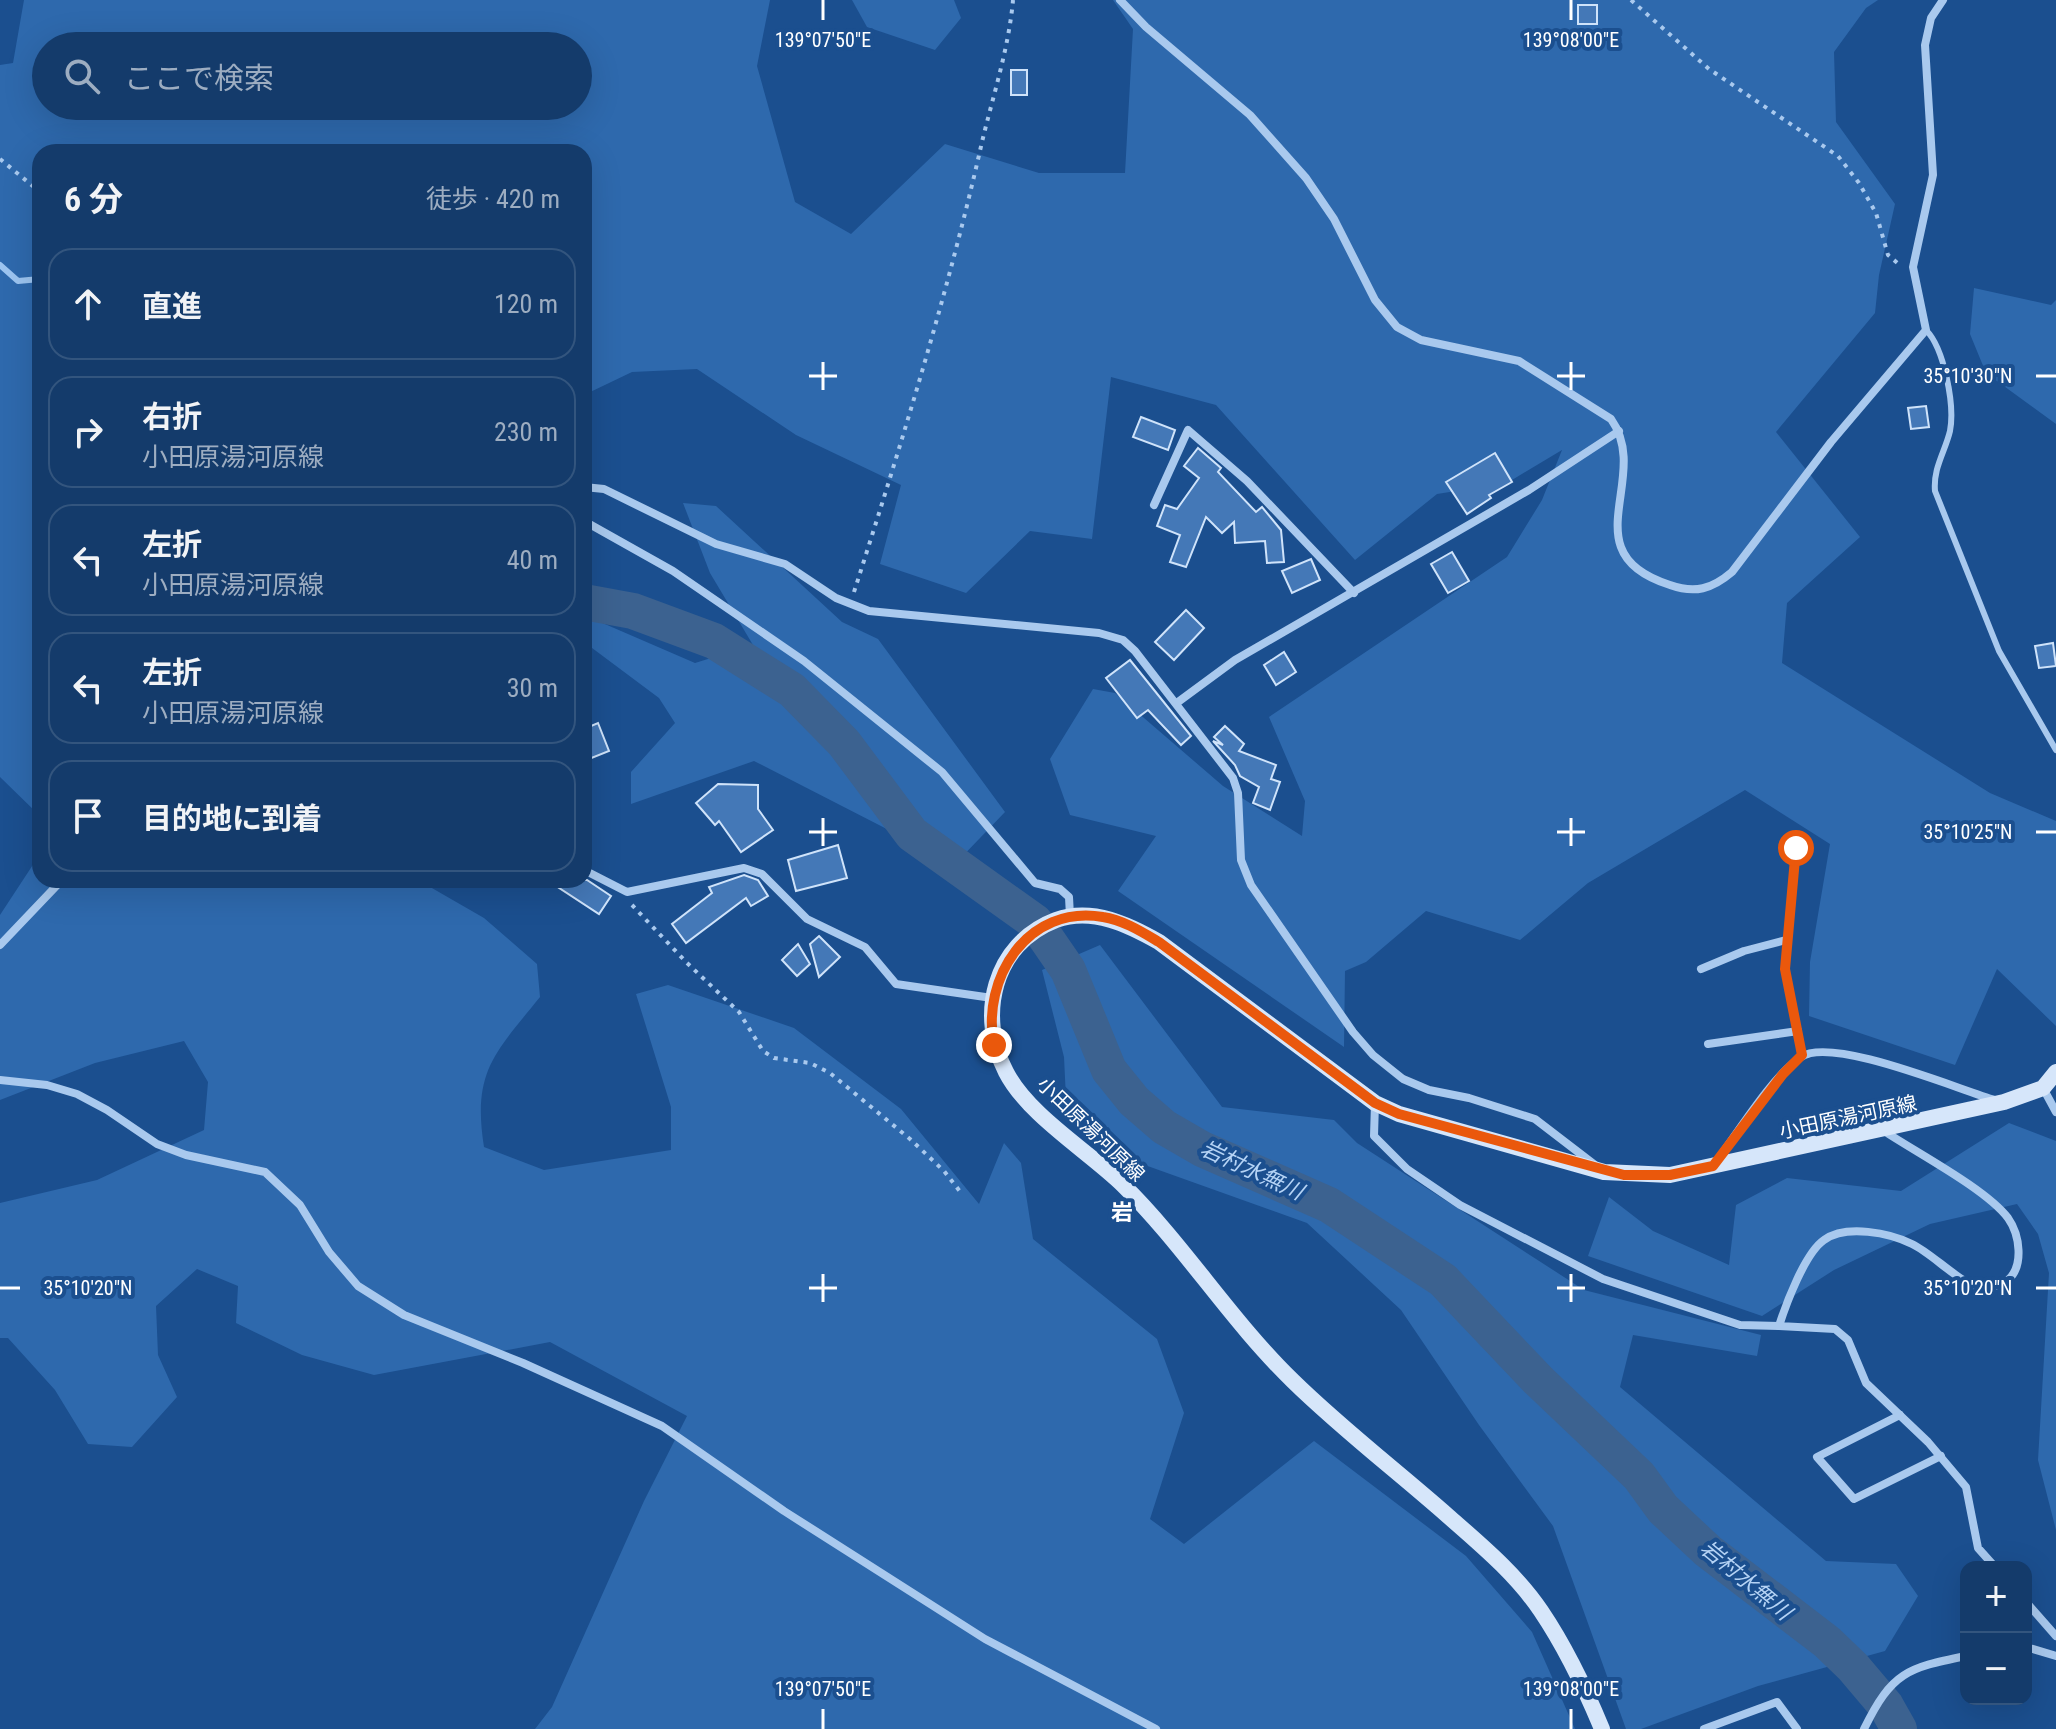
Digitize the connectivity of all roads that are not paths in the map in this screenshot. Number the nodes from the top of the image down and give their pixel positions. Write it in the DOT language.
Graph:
graph roads {
  1 [pos="1120,0"];
  2 [pos="1943,0"];
  3 [pos="1926,330"];
  4 [pos="1619,431"];
  5 [pos="592,488"];
  6 [pos="1154,505"];
  7 [pos="592,526"];
  8 [pos="1354,593"];
  9 [pos="1178,702"];
  10 [pos="2056,750"];
  11 [pos="1796,848"];
  12 [pos="592,874"];
  13 [pos="54,888"];
  14 [pos="1062,919"];
  15 [pos="1786,940"];
  16 [pos="0,945"];
  17 [pos="1701,969"];
  18 [pos="992,998"];
  19 [pos="1798,1031"];
  20 [pos="1708,1044"];
  21 [pos="1802,1055"];
  22 [pos="2056,1072"];
  23 [pos="0,1080"];
  24 [pos="2043,1088"];
  25 [pos="2004,1102"];
  26 [pos="1375,1103"];
  27 [pos="2056,1112"];
  28 [pos="1883,1130"];
  29 [pos="1713,1166"];
  30 [pos="1604,1172"];
  31 [pos="1779,1326"];
  32 [pos="1900,1415"];
  33 [pos="1941,1456"];
  34 [pos="1990,1561"];
  35 [pos="2032,1609"];
  36 [pos="2056,1636"];
  37 [pos="2032,1649"];
  38 [pos="2056,1656"];
  39 [pos="1960,1657"];
  40 [pos="1156,1729"];
  41 [pos="1602,1729"];
  42 [pos="1704,1729"];
  43 [pos="1797,1729"];
  44 [pos="1864,1729"];
  1 -- 4 [label="street"];
  2 -- 3 [label="street"];
  3 -- 4 [label="street"];
  3 -- 10 [label="lane"];
  4 -- 8 [label="street"];
  5 -- 9 [label="street"];
  6 -- 8 [label="street"];
  7 -- 14 [label="street"];
  8 -- 9 [label="street"];
  9 -- 30 [label="street"];
  11 -- 15 [label="street"];
  12 -- 18 [label="street"];
  13 -- 16 [label="street"];
  14 -- 18 [label="main road, 小田原湯河原線"];
  14 -- 26 [label="main road, 小田原湯河原線"];
  15 -- 17 [label="street"];
  15 -- 19 [label="street"];
  18 -- 41 [label="main road, 小田原湯河原線"];
  19 -- 20 [label="street"];
  19 -- 21 [label="street"];
  21 -- 25 [label="street"];
  21 -- 29 [label="street"];
  22 -- 24 [label="main road"];
  23 -- 40 [label="street"];
  24 -- 25 [label="main road, 小田原湯河原線"];
  24 -- 27 [label="street"];
  25 -- 28 [label="main road, 小田原湯河原線"];
  26 -- 30 [label="main road, 小田原湯河原線"];
  26 -- 31 [label="street"];
  28 -- 29 [label="main road, 小田原湯河原線"];
  28 -- 31 [label="street"];
  29 -- 30 [label="main road, 小田原湯河原線"];
  31 -- 32 [label="street"];
  32 -- 33 [label="street"];
  32 -- 33 [label="street"];
  33 -- 34 [label="street"];
  35 -- 36 [label="street"];
  37 -- 38 [label="street"];
  39 -- 44 [label="street"];
  42 -- 43 [label="street"];
}
